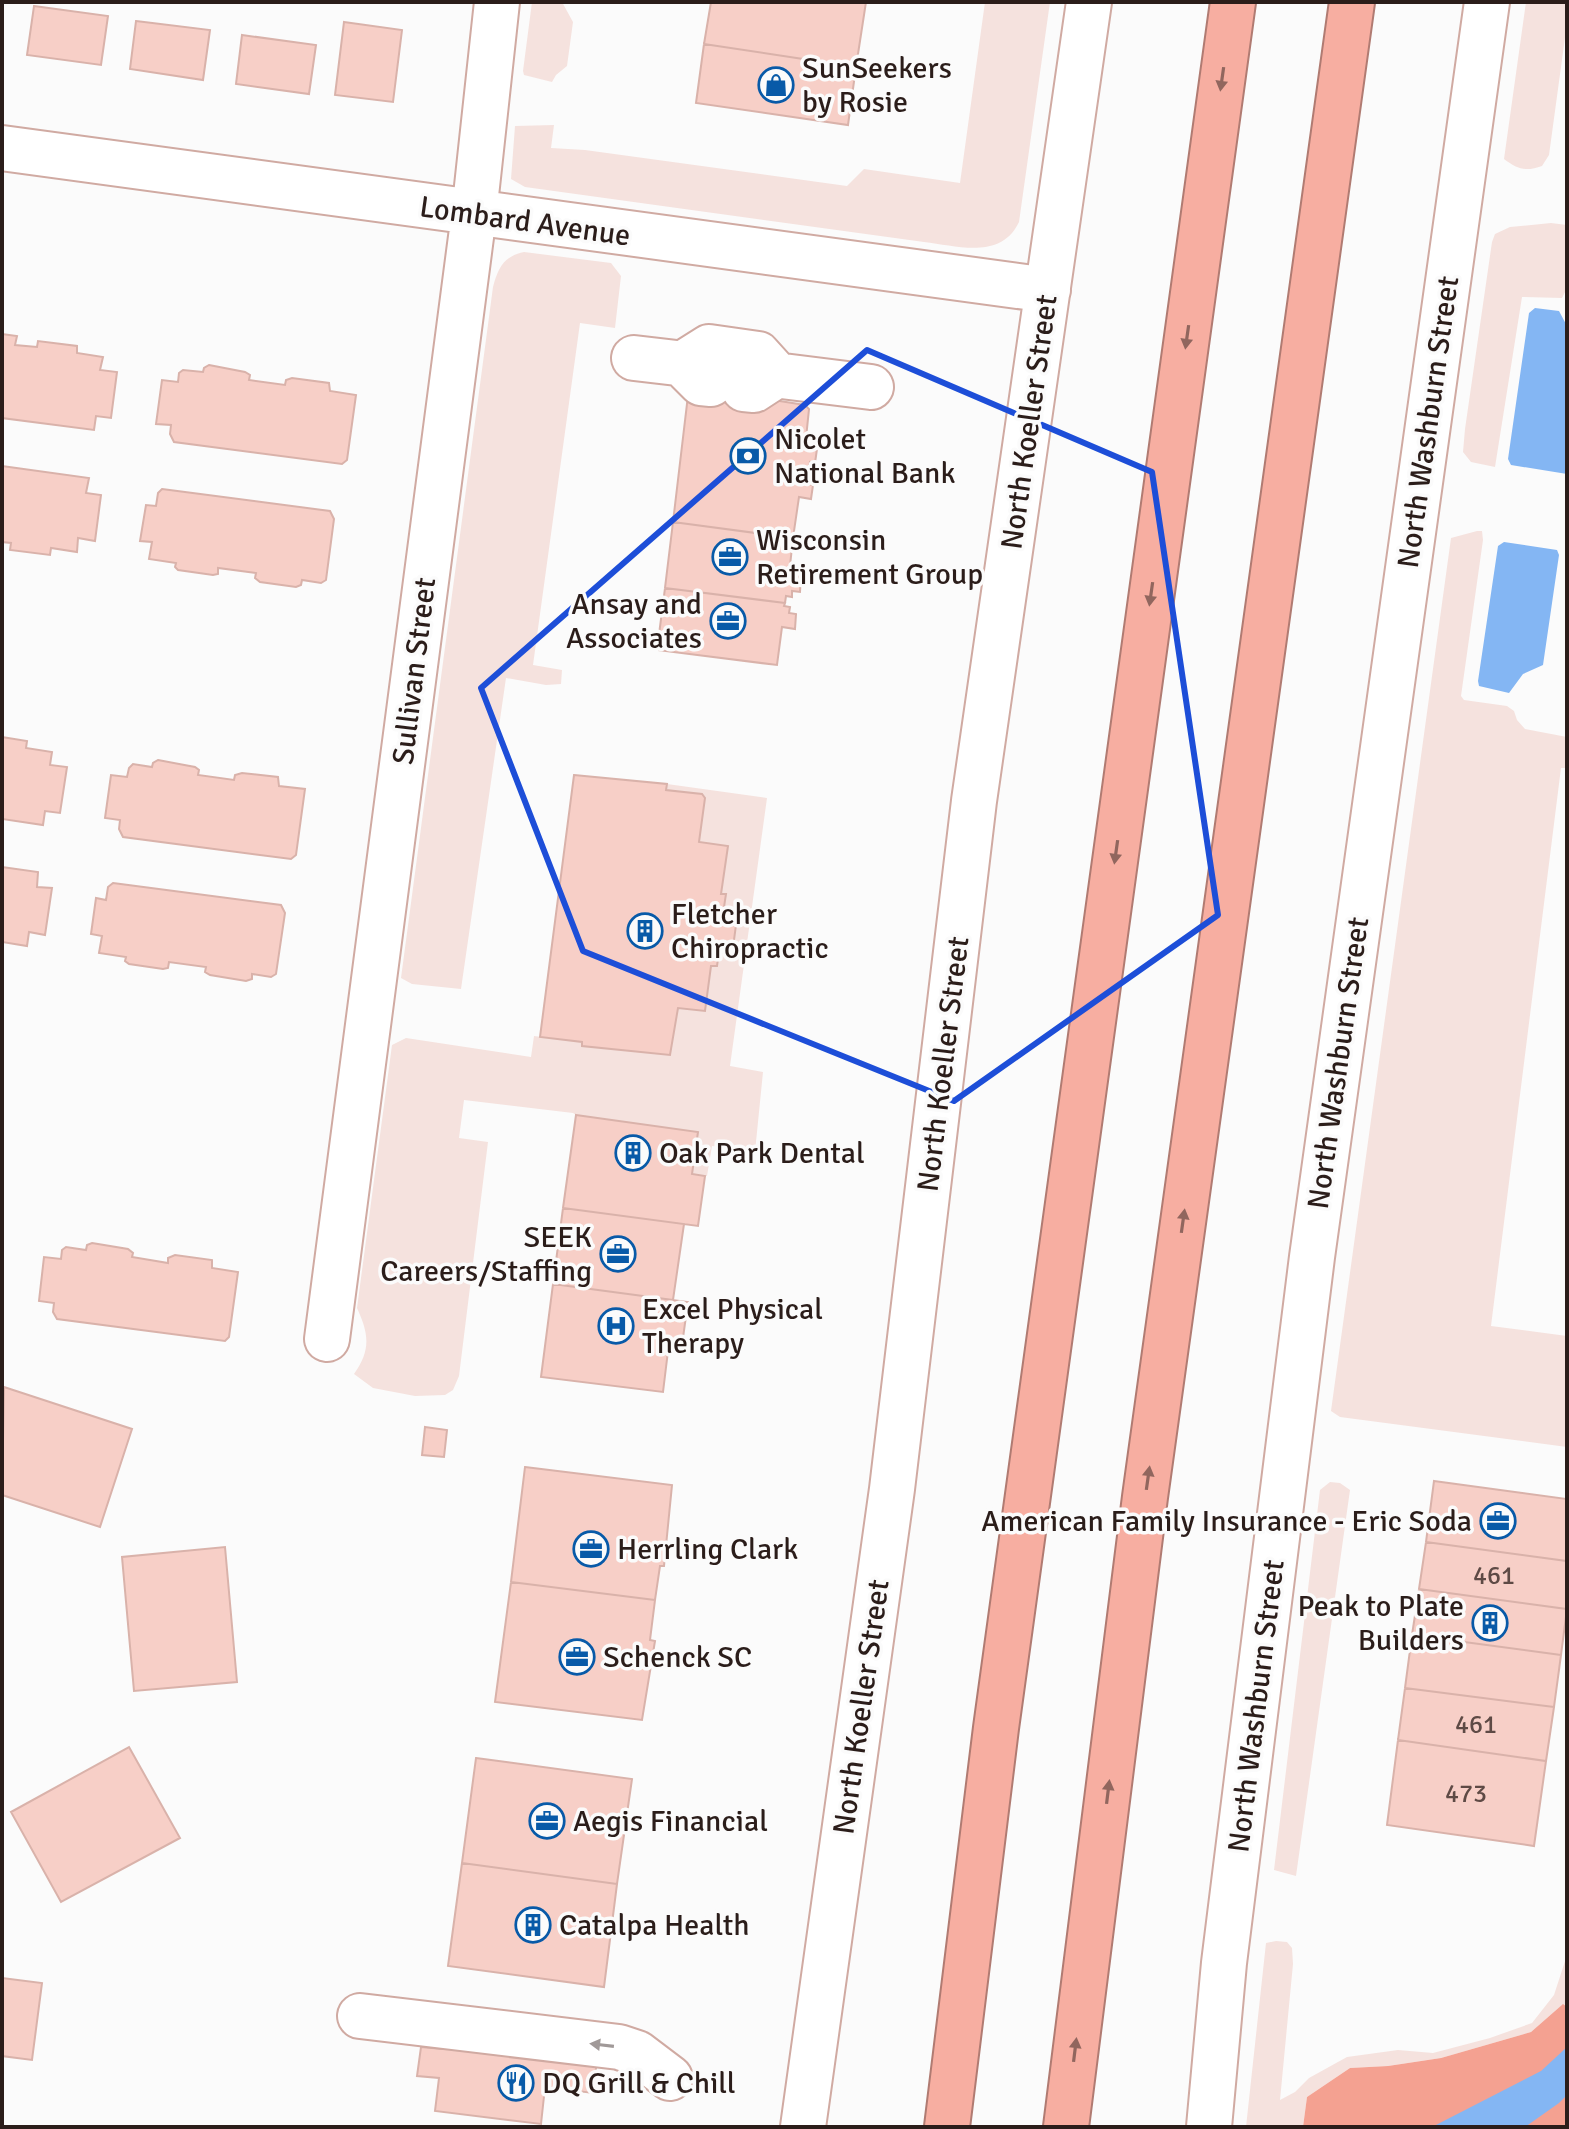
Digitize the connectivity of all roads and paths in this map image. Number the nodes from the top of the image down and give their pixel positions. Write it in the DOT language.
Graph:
graph roads {
  1 [pos="497,2"];
  2 [pos="1089,2"];
  3 [pos="1233,2"];
  4 [pos="1352,2"];
  5 [pos="1487,2"];
  6 [pos="2,148"];
  7 [pos="474,214"];
  8 [pos="1048,290"];
  9 [pos="634,358"];
  10 [pos="871,387"];
  11 [pos="327,1339"];
  12 [pos="360,2016"];
  13 [pos="670,2078"];
  14 [pos="803,2127"];
  15 [pos="947,2127"];
  16 [pos="1066,2127"];
  17 [pos="1209,2127"];
  1 -- 7 [label="street, Sullivan Street"];
  2 -- 8 [label="street, North Koeller Street"];
  3 -- 15 [label="highway, one-way"];
  16 -- 4 [label="highway, one-way"];
  5 -- 17 [label="street, North Washburn Street"];
  6 -- 7 [label="street, Lombard Avenue"];
  7 -- 8 [label="street, Lombard Avenue"];
  7 -- 11 [label="street, Sullivan Street"];
  8 -- 14 [label="street, North Koeller Street"];
  9 -- 10 [label="street"];
  13 -- 12 [label="street, one-way"];
}
